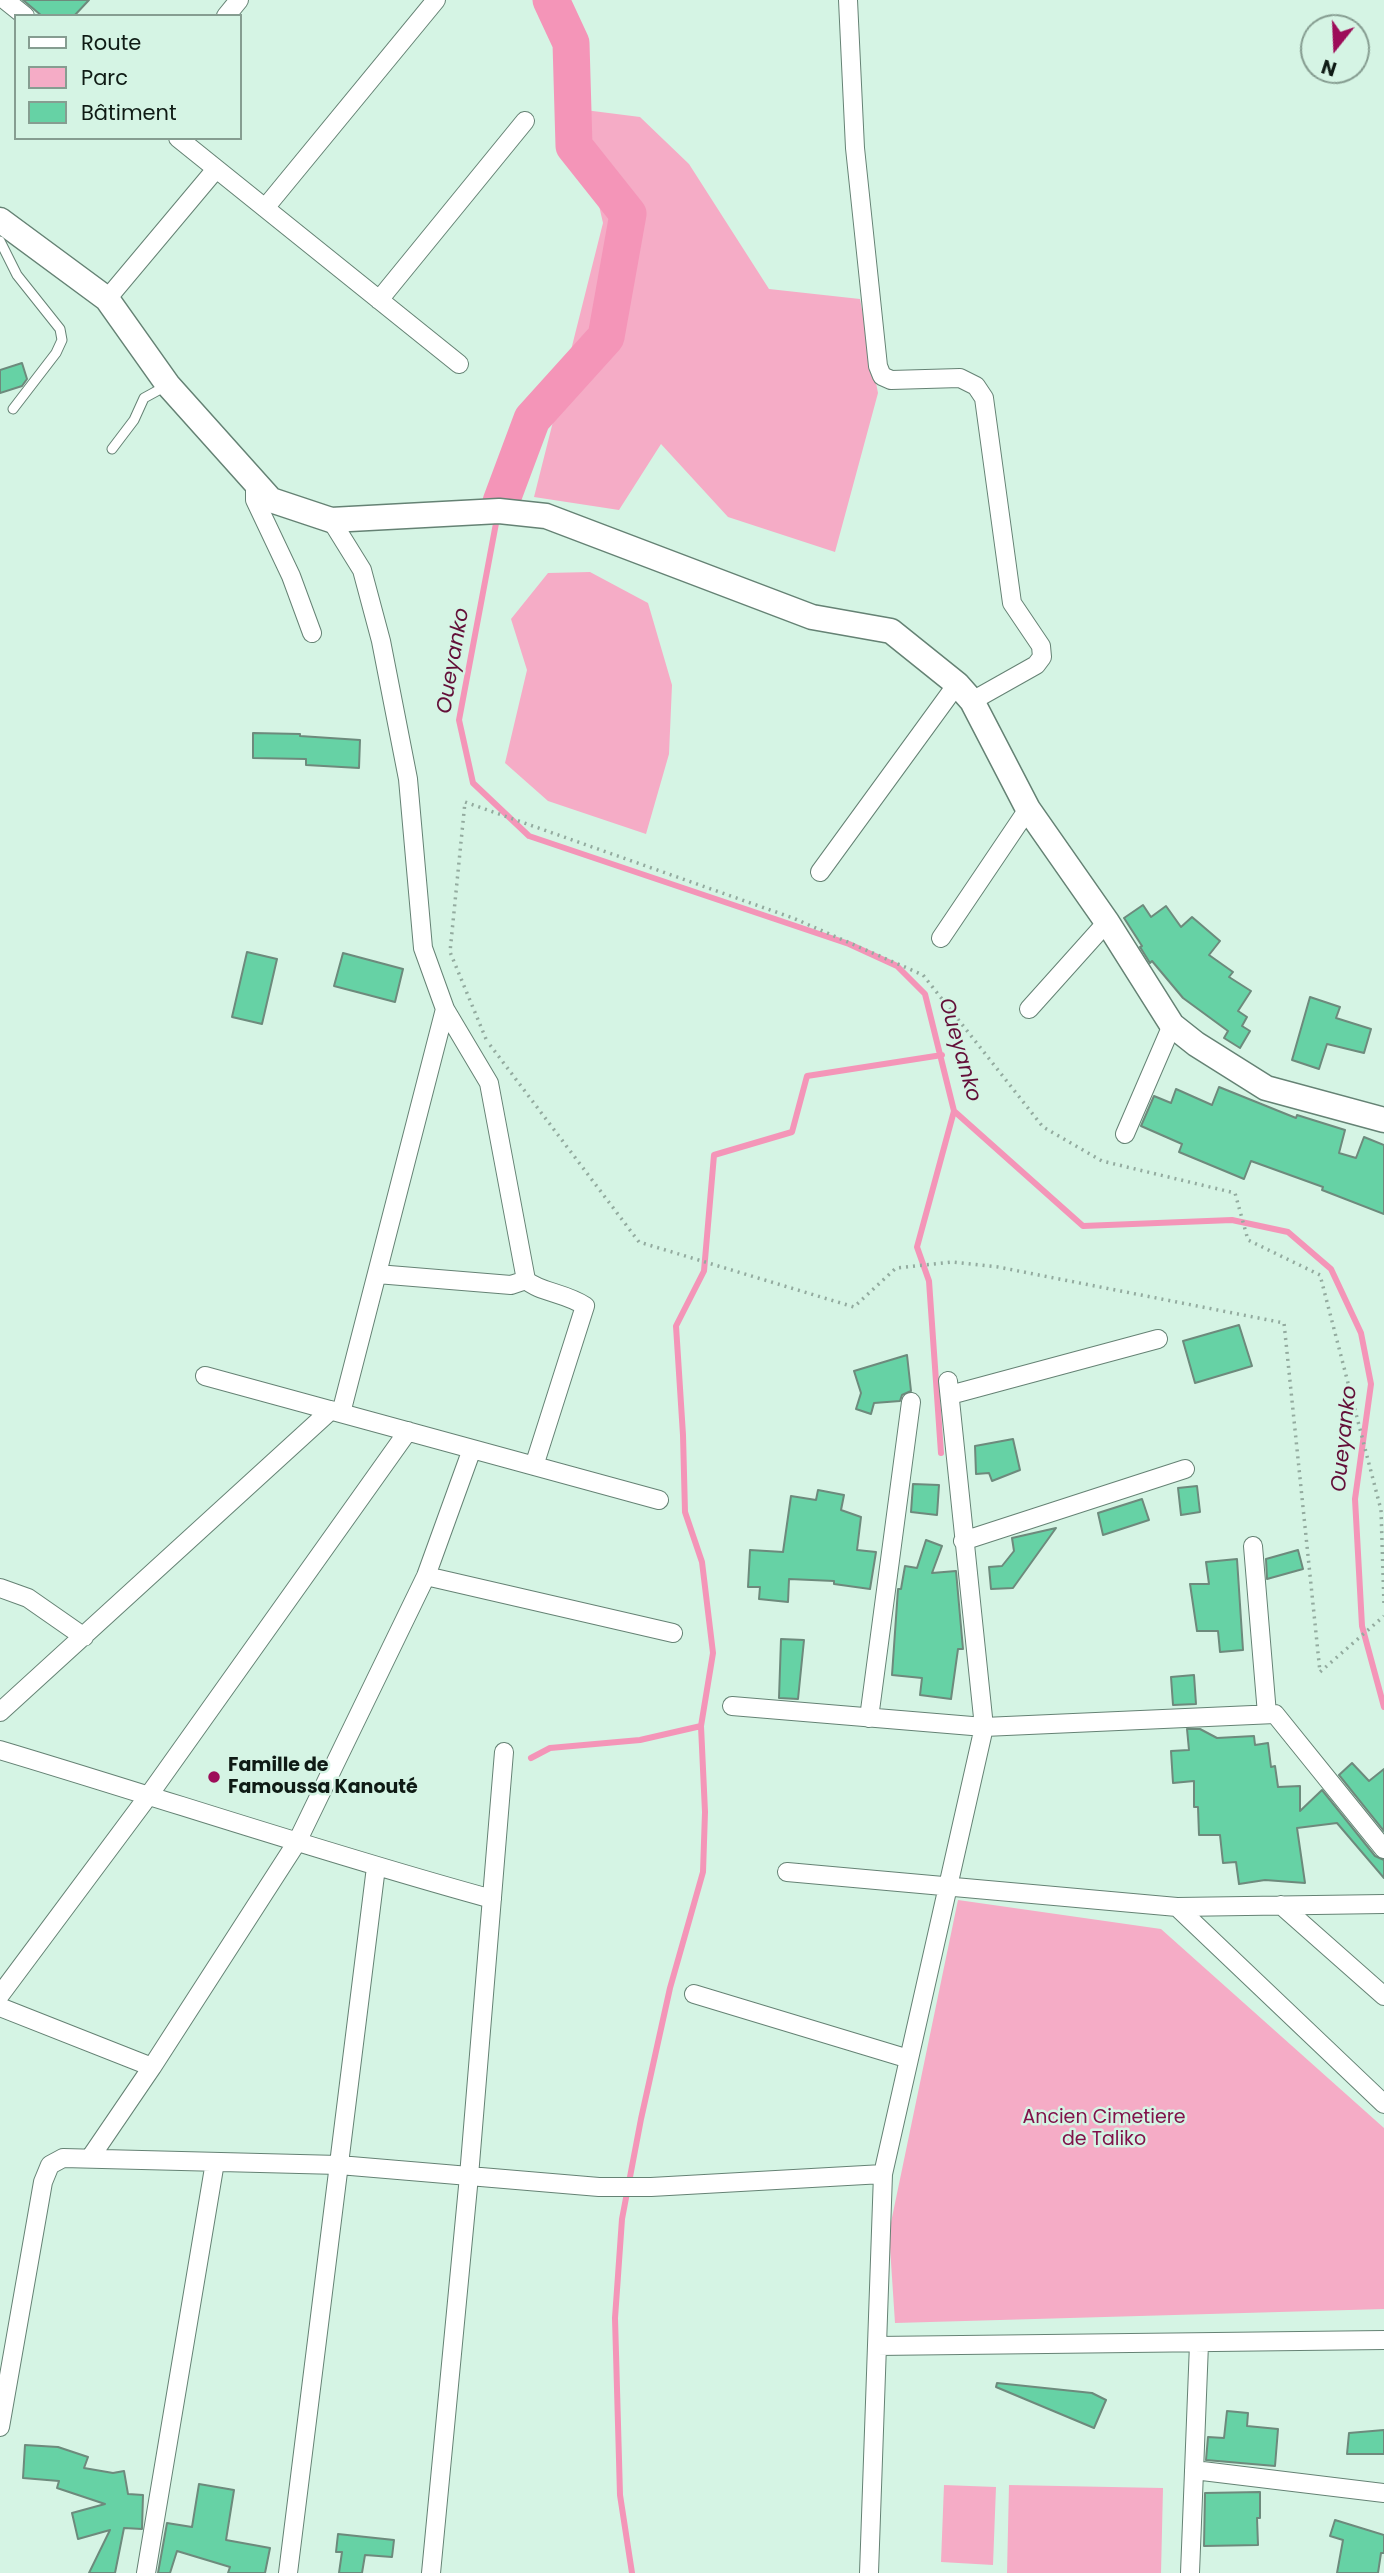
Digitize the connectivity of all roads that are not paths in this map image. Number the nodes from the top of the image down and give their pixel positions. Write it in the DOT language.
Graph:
graph roads {
  1 [pos="5,0"];
  2 [pos="239,0"];
  3 [pos="436,0"];
  4 [pos="848,0"];
  5 [pos="22,14"];
  6 [pos="228,14"];
  7 [pos="525,121"];
  8 [pos="180,140"];
  9 [pos="216,169"];
  10 [pos="265,208"];
  11 [pos="0,220"];
  12 [pos="0,241"];
  13 [pos="107,299"];
  14 [pos="379,300"];
  15 [pos="459,364"];
  16 [pos="168,385"];
  17 [pos="13,409"];
  18 [pos="111,449"];
  19 [pos="255,483"];
  20 [pos="331,520"];
  21 [pos="312,633"];
  22 [pos="965,692"];
  23 [pos="1028,809"];
  24 [pos="820,872"];
  25 [pos="1107,922"];
  26 [pos="942,938"];
  27 [pos="446,1009"];
  28 [pos="1029,1009"];
  29 [pos="1172,1025"];
  30 [pos="1384,1120"];
  31 [pos="1125,1134"];
  32 [pos="377,1274"];
  33 [pos="526,1279"];
  34 [pos="1158,1339"];
  35 [pos="205,1376"];
  36 [pos="911,1402"];
  37 [pos="336,1411"];
  38 [pos="408,1431"];
  39 [pos="472,1449"];
  40 [pos="534,1466"];
  41 [pos="1185,1469"];
  42 [pos="659,1500"];
  43 [pos="963,1541"];
  44 [pos="1253,1546"];
  45 [pos="426,1576"];
  46 [pos="0,1588"];
  47 [pos="673,1633"];
  48 [pos="84,1637"];
  49 [pos="732,1706"];
  50 [pos="0,1712"];
  51 [pos="1267,1714"];
  52 [pos="869,1718"];
  53 [pos="984,1727"];
  54 [pos="0,1750"];
  55 [pos="504,1752"];
  56 [pos="149,1795"];
  57 [pos="297,1842"];
  58 [pos="1384,1849"];
  59 [pos="376,1867"];
  60 [pos="787,1872"];
  61 [pos="948,1886"];
  62 [pos="492,1899"];
  63 [pos="1384,1904"];
  64 [pos="1281,1905"];
  65 [pos="1177,1907"];
  66 [pos="694,1994"];
  67 [pos="0,1995"];
  68 [pos="1384,1996"];
  69 [pos="0,2007"];
  70 [pos="909,2059"];
  71 [pos="152,2067"];
  72 [pos="1384,2104"];
  73 [pos="90,2158"];
  74 [pos="215,2162"];
  75 [pos="339,2165"];
  76 [pos="883,2174"];
  77 [pos="469,2176"];
  78 [pos="1384,2340"];
  79 [pos="1199,2344"];
  80 [pos="877,2346"];
  81 [pos="7,2348"];
  82 [pos="0,2427"];
  83 [pos="1194,2470"];
  84 [pos="1384,2493"];
  85 [pos="146,2573"];
  86 [pos="288,2573"];
  87 [pos="431,2573"];
  88 [pos="869,2573"];
  89 [pos="1190,2573"];
  1 -- 5 [label="street"];
  2 -- 6 [label="street"];
  3 -- 10 [label="street"];
  4 -- 22 [label="street"];
  7 -- 14 [label="street"];
  8 -- 9 [label="street"];
  9 -- 10 [label="street"];
  9 -- 13 [label="street"];
  10 -- 14 [label="street"];
  11 -- 13 [label="street"];
  12 -- 17 [label="lane"];
  13 -- 16 [label="street"];
  14 -- 15 [label="street"];
  16 -- 18 [label="lane"];
  16 -- 19 [label="street"];
  19 -- 20 [label="street"];
  19 -- 21 [label="street"];
  20 -- 22 [label="street"];
  20 -- 27 [label="street"];
  22 -- 23 [label="street"];
  22 -- 24 [label="street"];
  23 -- 25 [label="street"];
  23 -- 26 [label="street"];
  25 -- 28 [label="street"];
  25 -- 29 [label="street"];
  27 -- 32 [label="street"];
  27 -- 33 [label="street"];
  29 -- 30 [label="street"];
  29 -- 31 [label="street"];
  32 -- 33 [label="street"];
  32 -- 37 [label="street"];
  33 -- 40 [label="street"];
  34 -- 43 [label="street"];
  35 -- 37 [label="street"];
  36 -- 52 [label="street"];
  37 -- 38 [label="street"];
  37 -- 48 [label="street"];
  38 -- 39 [label="street"];
  38 -- 56 [label="street"];
  39 -- 40 [label="street"];
  39 -- 45 [label="street"];
  40 -- 42 [label="street"];
  41 -- 43 [label="street"];
  43 -- 53 [label="street"];
  44 -- 51 [label="street"];
  45 -- 47 [label="street"];
  45 -- 57 [label="street"];
  46 -- 48 [label="street"];
  48 -- 50 [label="street"];
  49 -- 52 [label="street"];
  51 -- 53 [label="street"];
  51 -- 58 [label="street"];
  52 -- 53 [label="street"];
  53 -- 61 [label="street"];
  54 -- 56 [label="street"];
  55 -- 62 [label="street"];
  56 -- 57 [label="street"];
  56 -- 67 [label="street"];
  57 -- 59 [label="street"];
  57 -- 71 [label="street"];
  59 -- 62 [label="street"];
  59 -- 75 [label="street"];
  60 -- 61 [label="street"];
  61 -- 65 [label="street"];
  61 -- 70 [label="street"];
  62 -- 77 [label="street"];
  63 -- 64 [label="street"];
  64 -- 65 [label="street"];
  64 -- 68 [label="street"];
  65 -- 72 [label="street"];
  66 -- 70 [label="street"];
  69 -- 71 [label="street"];
  70 -- 76 [label="street"];
  71 -- 73 [label="street"];
  73 -- 74 [label="street"];
  73 -- 81 [label="street"];
  74 -- 75 [label="street"];
  74 -- 85 [label="street"];
  75 -- 77 [label="street"];
  75 -- 86 [label="street"];
  76 -- 77 [label="street"];
  76 -- 80 [label="street"];
  77 -- 87 [label="street"];
  78 -- 79 [label="street"];
  79 -- 80 [label="street"];
  79 -- 83 [label="street"];
  80 -- 88 [label="street"];
  81 -- 82 [label="street"];
  83 -- 84 [label="street"];
  83 -- 89 [label="street"];
}
